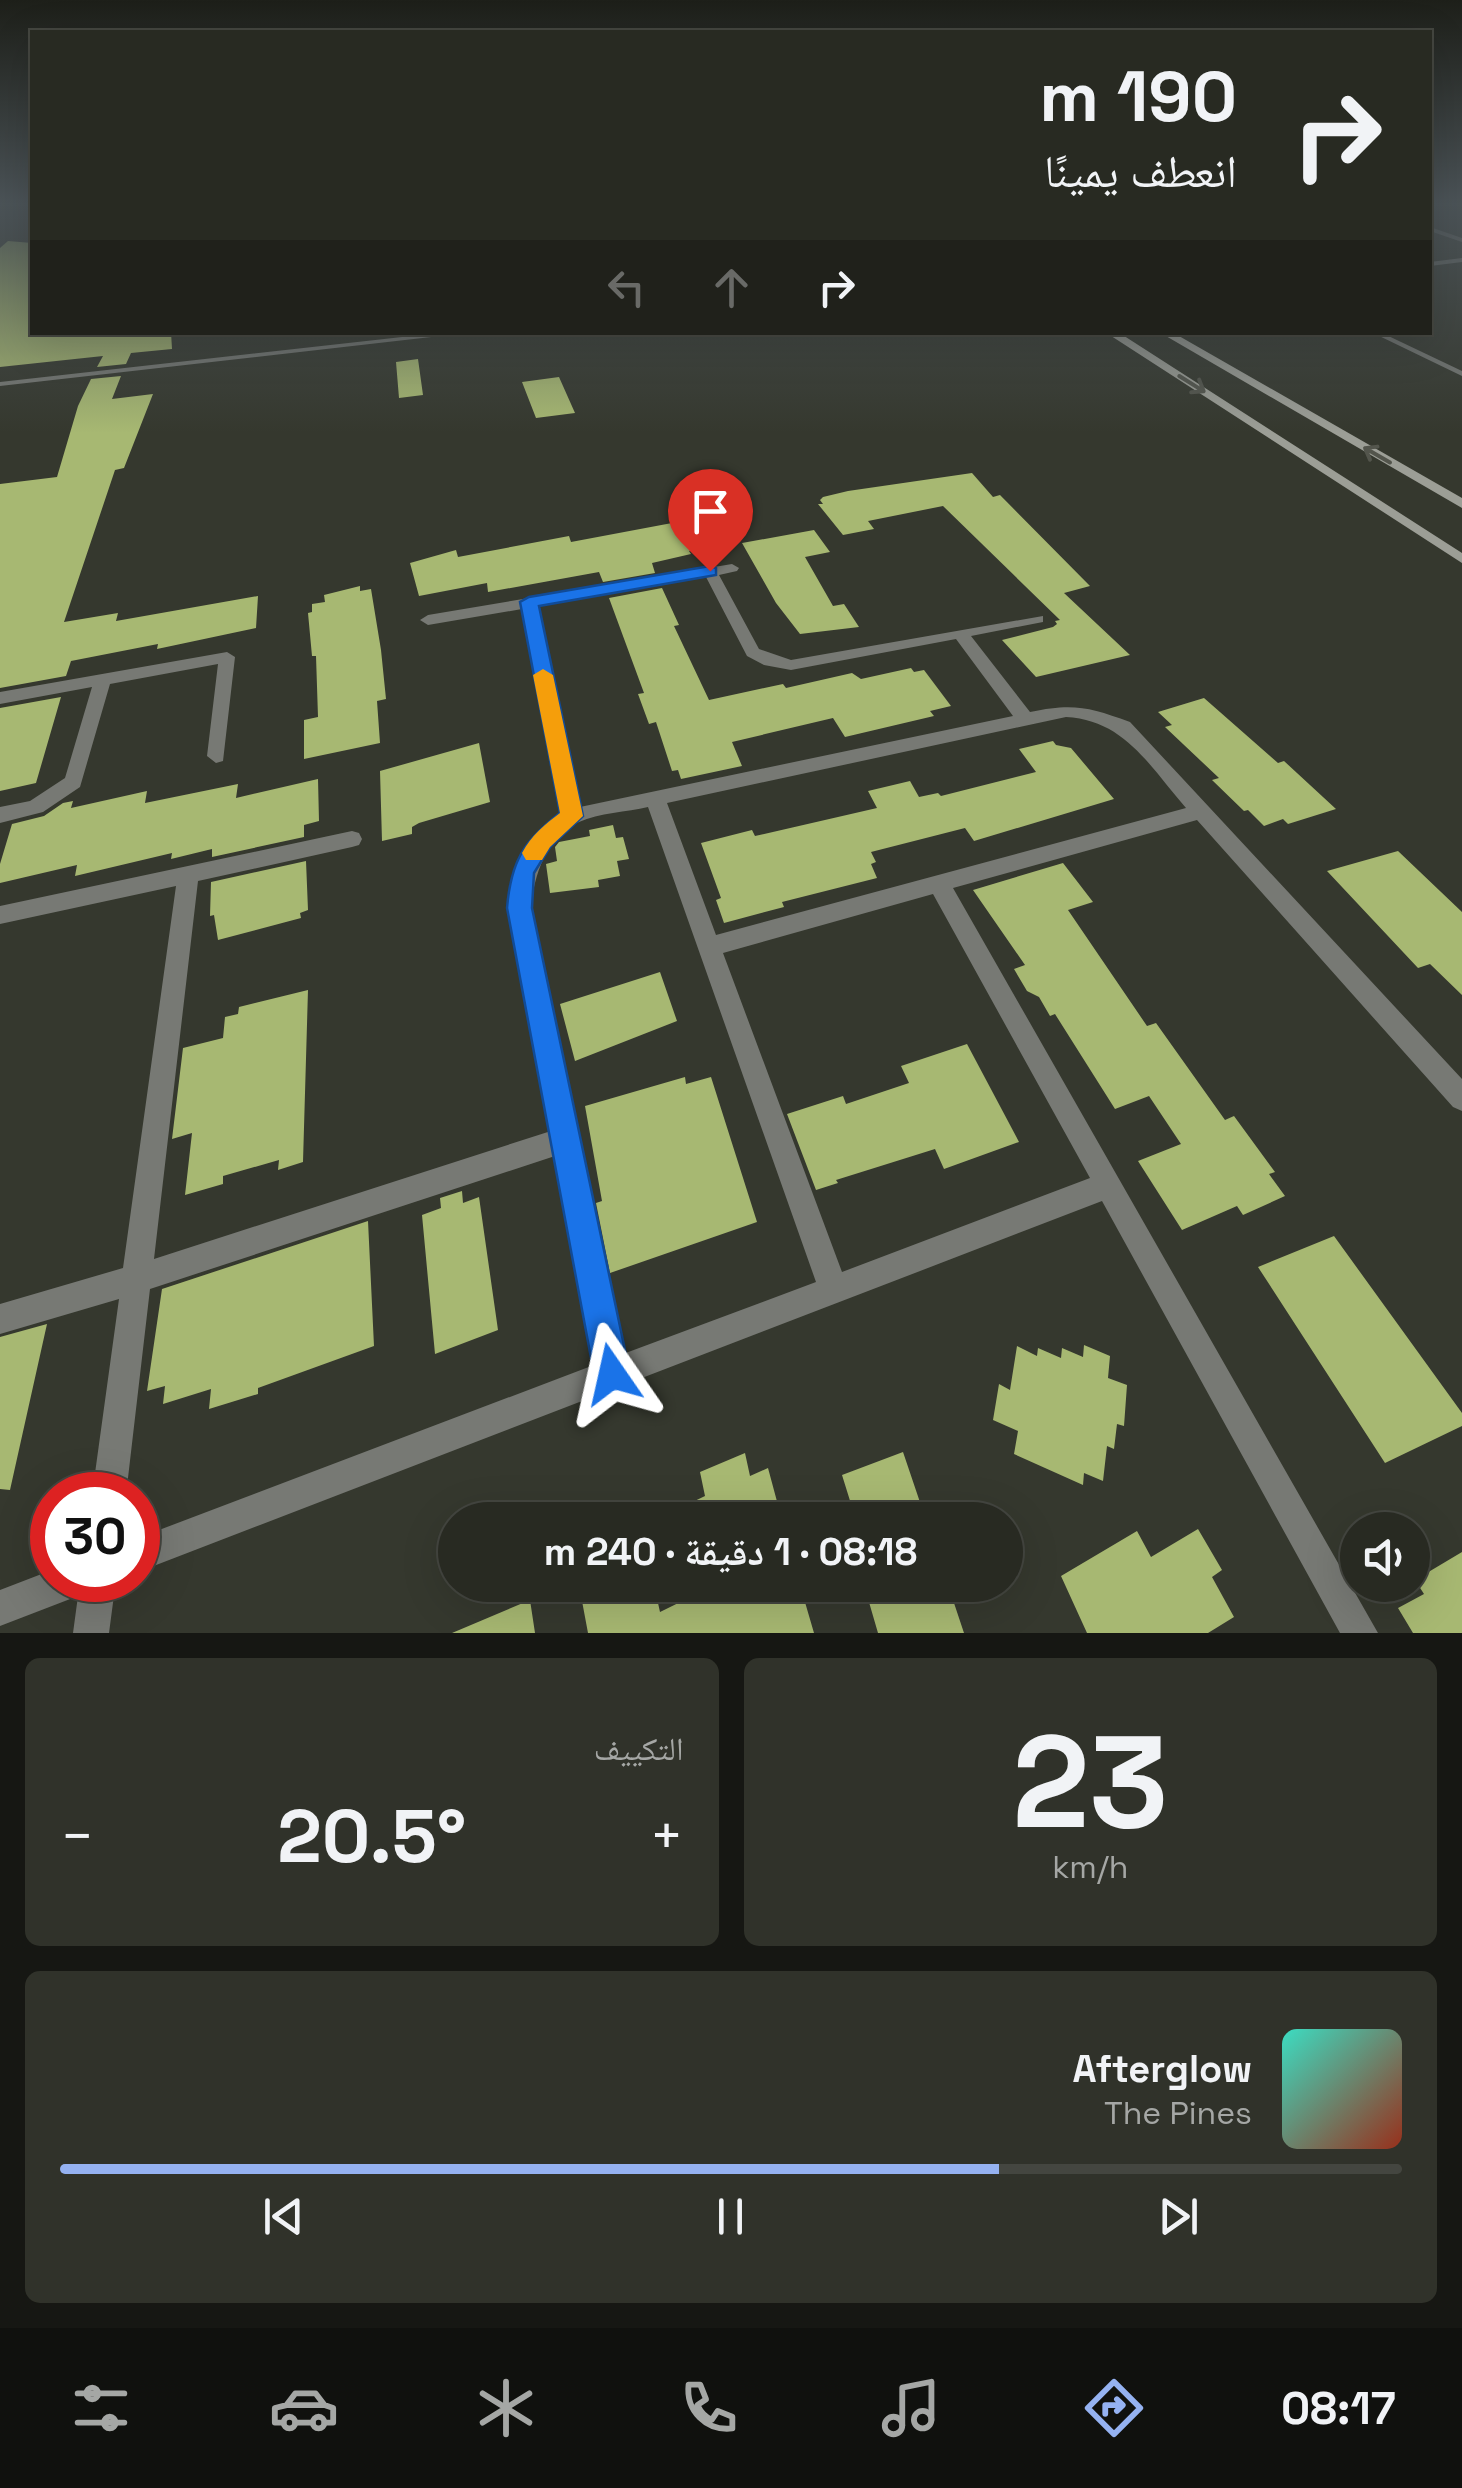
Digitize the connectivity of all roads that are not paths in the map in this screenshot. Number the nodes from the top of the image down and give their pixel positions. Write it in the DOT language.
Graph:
graph roads {
  1 [pos="438,335"];
  2 [pos="1115,335"];
  3 [pos="1169,335"];
  4 [pos="1380,335"];
  5 [pos="1462,374"];
  6 [pos="0,384"];
  7 [pos="1269,392"];
  8 [pos="1252,396"];
  9 [pos="1236,398"];
  10 [pos="1220,402"];
  11 [pos="1462,504"];
  12 [pos="1462,559"];
  13 [pos="732,568"];
  14 [pos="710,571"];
  15 [pos="529,602"];
  16 [pos="1038,619"];
  17 [pos="428,620"];
  18 [pos="961,634"];
  19 [pos="103,678"];
  20 [pos="0,698"];
  21 [pos="1026,720"];
  22 [pos="216,756"];
  23 [pos="655,798"];
  24 [pos="1202,811"];
  25 [pos="0,814"];
  26 [pos="572,816"];
  27 [pos="352,839"];
  28 [pos="188,874"];
  29 [pos="940,884"];
  30 [pos="0,915"];
  31 [pos="710,947"];
  32 [pos="1462,1098"];
  33 [pos="565,1140"];
  34 [pos="1109,1185"];
  35 [pos="136,1279"];
  36 [pos="834,1290"];
  37 [pos="0,1319"];
  38 [pos="612,1374"];
  39 [pos="112,1472"];
  40 [pos="160,1547"];
  41 [pos="30,1596"];
  42 [pos="95,1602"];
  43 [pos="0,1608"];
  44 [pos="91,1633"];
  45 [pos="1360,1633"];
  1 -- 6 [label="lane"];
  2 -- 10 [label="main road, one-way"];
  3 -- 7 [label="main road"];
  4 -- 5 [label="lane"];
  7 -- 8 [label="main road"];
  11 -- 7 [label="main road, one-way"];
  9 -- 10 [label="main road"];
  10 -- 12 [label="main road"];
  13 -- 14 [label="street"];
  14 -- 15 [label="street"];
  14 -- 18 [label="street"];
  15 -- 17 [label="street"];
  15 -- 26 [label="street"];
  16 -- 18 [label="street"];
  18 -- 21 [label="street"];
  19 -- 20 [label="street"];
  19 -- 22 [label="street"];
  19 -- 25 [label="street"];
  21 -- 23 [label="street"];
  21 -- 24 [label="street"];
  23 -- 26 [label="street"];
  23 -- 31 [label="street"];
  24 -- 29 [label="street"];
  24 -- 32 [label="street"];
  26 -- 33 [label="street"];
  27 -- 28 [label="street"];
  28 -- 30 [label="street"];
  28 -- 35 [label="street"];
  29 -- 31 [label="street"];
  29 -- 34 [label="street"];
  31 -- 36 [label="street"];
  33 -- 35 [label="street"];
  33 -- 38 [label="street"];
  34 -- 36 [label="street"];
  34 -- 45 [label="street"];
  35 -- 37 [label="street"];
  35 -- 39 [label="street"];
  36 -- 38 [label="street"];
  38 -- 40 [label="street"];
  41 -- 43 [label="street"];
  42 -- 44 [label="street"];
}
